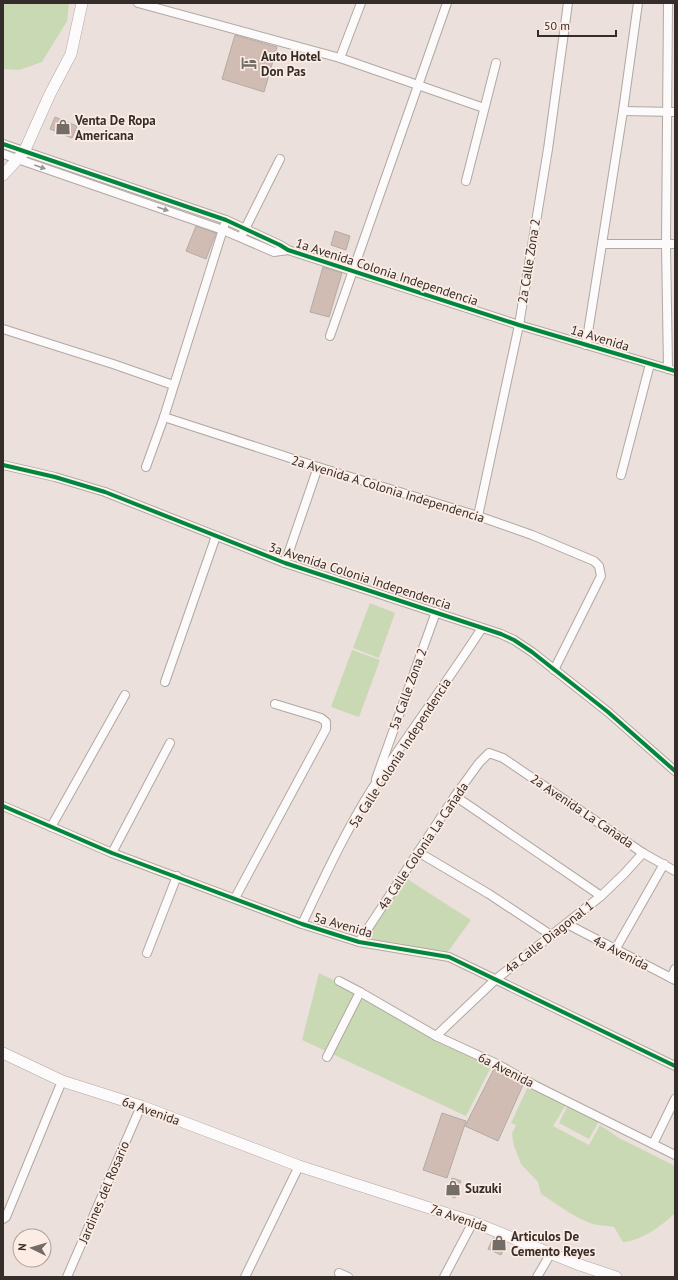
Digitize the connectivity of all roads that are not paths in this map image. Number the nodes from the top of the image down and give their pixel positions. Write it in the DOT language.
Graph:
graph roads {
  1 [pos="82,3"];
  2 [pos="138,3"];
  3 [pos="361,3"];
  4 [pos="447,3"];
  5 [pos="568,3"];
  6 [pos="638,3"];
  7 [pos="668,3"];
  8 [pos="154,5"];
  9 [pos="340,58"];
  10 [pos="496,63"];
  11 [pos="418,85"];
  12 [pos="484,108"];
  13 [pos="623,111"];
  14 [pos="671,112"];
  15 [pos="3,144"];
  16 [pos="3,154"];
  17 [pos="21,156"];
  18 [pos="280,159"];
  19 [pos="3,175"];
  20 [pos="466,181"];
  21 [pos="226,220"];
  22 [pos="246,229"];
  23 [pos="223,230"];
  24 [pos="240,237"];
  25 [pos="602,244"];
  26 [pos="671,244"];
  27 [pos="288,250"];
  28 [pos="352,271"];
  29 [pos="519,325"];
  30 [pos="3,329"];
  31 [pos="330,336"];
  32 [pos="586,345"];
  33 [pos="650,364"];
  34 [pos="671,370"];
  35 [pos="173,385"];
  36 [pos="164,417"];
  37 [pos="3,465"];
  38 [pos="146,467"];
  39 [pos="318,467"];
  40 [pos="621,475"];
  41 [pos="478,516"];
  42 [pos="216,536"];
  43 [pos="285,563"];
  44 [pos="436,612"];
  45 [pos="482,628"];
  46 [pos="554,670"];
  47 [pos="165,682"];
  48 [pos="125,694"];
  49 [pos="275,704"];
  50 [pos="170,743"];
  51 [pos="489,753"];
  52 [pos="675,771"];
  53 [pos="372,789"];
  54 [pos="456,796"];
  55 [pos="3,806"];
  56 [pos="51,827"];
  57 [pos="418,852"];
  58 [pos="112,853"];
  59 [pos="643,853"];
  60 [pos="664,864"];
  61 [pos="675,871"];
  62 [pos="177,876"];
  63 [pos="601,896"];
  64 [pos="234,898"];
  65 [pos="302,924"];
  66 [pos="567,924"];
  67 [pos="551,935"];
  68 [pos="359,942"];
  69 [pos="615,950"];
  70 [pos="147,953"];
  71 [pos="675,969"];
  72 [pos="673,979"];
  73 [pos="495,980"];
  74 [pos="338,981"];
  75 [pos="360,992"];
  76 [pos="436,1036"];
  77 [pos="3,1054"];
  78 [pos="327,1057"];
  79 [pos="675,1066"];
  80 [pos="62,1081"];
  81 [pos="675,1100"];
  82 [pos="141,1106"];
  83 [pos="653,1144"];
  84 [pos="675,1155"];
  85 [pos="300,1166"];
  86 [pos="3,1218"];
  87 [pos="473,1222"];
  88 [pos="551,1253"];
  89 [pos="339,1273"];
  90 [pos="67,1277"];
  91 [pos="245,1277"];
  92 [pos="348,1277"];
  93 [pos="444,1277"];
  94 [pos="537,1277"];
  95 [pos="616,1277"];
  1 -- 17 [label="street"];
  2 -- 8 [label="street"];
  3 -- 9 [label="street"];
  4 -- 11 [label="street"];
  5 -- 29 [label="street, 2a Calle Zona 2"];
  6 -- 13 [label="street"];
  7 -- 14 [label="street"];
  8 -- 9 [label="street"];
  9 -- 11 [label="street"];
  10 -- 12 [label="street"];
  11 -- 12 [label="street"];
  11 -- 28 [label="street"];
  12 -- 20 [label="street"];
  13 -- 14 [label="street"];
  13 -- 25 [label="street"];
  14 -- 26 [label="street"];
  15 -- 17 [label="street, 1a Avenida Colonia Independencia"];
  16 -- 17 [label="street, 1a Avenida Colonia Independencia"];
  17 -- 19 [label="street"];
  17 -- 21 [label="street, 1a Avenida Colonia Independencia"];
  17 -- 23 [label="street, 1a Avenida Colonia Independencia, one-way"];
  18 -- 22 [label="street"];
  21 -- 22 [label="street, 1a Avenida Colonia Independencia"];
  21 -- 23 [label="street"];
  22 -- 24 [label="street"];
  22 -- 27 [label="street, 1a Avenida Colonia Independencia"];
  23 -- 24 [label="street, 1a Avenida Colonia Independencia"];
  23 -- 35 [label="street"];
  24 -- 27 [label="street, 1a Avenida Colonia Independencia"];
  25 -- 26 [label="street"];
  25 -- 32 [label="street"];
  26 -- 34 [label="street"];
  27 -- 28 [label="street, 1a Avenida Colonia Independencia"];
  28 -- 29 [label="street, 1a Avenida Colonia Independencia"];
  28 -- 31 [label="street"];
  29 -- 32 [label="street, 1a Avenida"];
  29 -- 41 [label="street, 2a Calle Zona 2"];
  30 -- 35 [label="street"];
  32 -- 33 [label="street, 1a Avenida"];
  33 -- 34 [label="street, 1a Avenida"];
  33 -- 40 [label="street"];
  35 -- 36 [label="street"];
  36 -- 38 [label="street"];
  36 -- 39 [label="street, 2a Avenida A Colonia Independencia"];
  37 -- 42 [label="street, 3a Avenida Colonia Independencia"];
  39 -- 41 [label="street, 2a Avenida A Colonia Independencia"];
  39 -- 43 [label="street"];
  41 -- 46 [label="street, 2a Avenida A Colonia Independencia"];
  42 -- 43 [label="street, 3a Avenida Colonia Independencia"];
  42 -- 47 [label="street"];
  43 -- 44 [label="street, 3a Avenida Colonia Independencia"];
  44 -- 45 [label="street, 3a Avenida Colonia Independencia"];
  44 -- 53 [label="street, 5a Calle Zona 2"];
  45 -- 46 [label="street, 3a Avenida Colonia Independencia"];
  45 -- 53 [label="street, 5a Calle Colonia Independencia"];
  46 -- 52 [label="street, 3a Avenida Colonia Independencia"];
  48 -- 56 [label="street"];
  49 -- 64 [label="street"];
  50 -- 58 [label="street"];
  51 -- 54 [label="street, 4a Calle Colonia La Cañada"];
  51 -- 59 [label="street, 2a Avenida La Cañada"];
  53 -- 65 [label="street, 5a Calle Colonia Independencia"];
  54 -- 57 [label="street, 4a Calle Colonia La Cañada"];
  54 -- 63 [label="street"];
  55 -- 56 [label="street, 5a Avenida"];
  56 -- 58 [label="street, 5a Avenida"];
  57 -- 67 [label="street"];
  57 -- 68 [label="street, 4a Calle Colonia La Cañada"];
  58 -- 62 [label="street, 5a Avenida"];
  59 -- 60 [label="street, 2a Avenida La Cañada"];
  59 -- 63 [label="street, 4a Calle Diagonal 1"];
  60 -- 61 [label="street, 2a Avenida La Cañada"];
  60 -- 69 [label="street"];
  62 -- 64 [label="street, 5a Avenida"];
  62 -- 70 [label="street"];
  63 -- 66 [label="street, 4a Calle Diagonal 1"];
  64 -- 65 [label="street, 5a Avenida"];
  65 -- 68 [label="street, 5a Avenida"];
  66 -- 67 [label="street, 4a Calle Diagonal 1"];
  66 -- 69 [label="street, 4a Avenida"];
  67 -- 73 [label="street, 4a Calle Diagonal 1"];
  68 -- 73 [label="street, 5a Avenida"];
  69 -- 72 [label="street, 4a Avenida"];
  71 -- 72 [label="street"];
  73 -- 76 [label="street, 4a Calle Diagonal 1"];
  73 -- 79 [label="street, 5a Avenida"];
  74 -- 75 [label="street, 6a Avenida"];
  75 -- 76 [label="street, 6a Avenida"];
  75 -- 78 [label="street"];
  76 -- 83 [label="street, 6a Avenida"];
  77 -- 80 [label="street, 6a Avenida"];
  80 -- 82 [label="street, 6a Avenida"];
  80 -- 86 [label="street"];
  81 -- 83 [label="street"];
  82 -- 85 [label="street, 6a Avenida"];
  82 -- 90 [label="street, Jardines del Rosario"];
  83 -- 84 [label="street, 6a Avenida"];
  85 -- 87 [label="street, 7a Avenida"];
  85 -- 91 [label="street"];
  87 -- 88 [label="street, 7a Avenida"];
  87 -- 93 [label="street"];
  88 -- 94 [label="street"];
  88 -- 95 [label="street, 7a Avenida"];
  89 -- 92 [label="street"];
}
